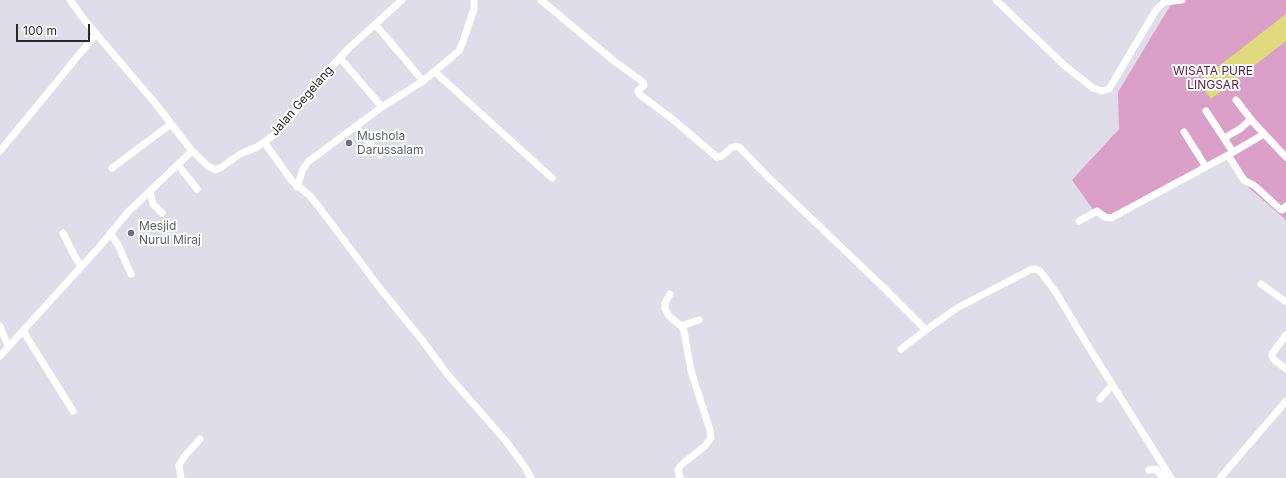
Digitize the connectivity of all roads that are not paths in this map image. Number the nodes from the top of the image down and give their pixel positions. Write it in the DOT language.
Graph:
graph roads {
  1 [pos="70,0"];
  2 [pos="402,0"];
  3 [pos="541,0"];
  4 [pos="996,0"];
  5 [pos="1171,0"];
  6 [pos="1180,0"];
  7 [pos="472,1"];
  8 [pos="375,24"];
  9 [pos="96,34"];
  10 [pos="340,58"];
  11 [pos="435,72"];
  12 [pos="423,81"];
  13 [pos="1236,100"];
  14 [pos="382,107"];
  15 [pos="1206,111"];
  16 [pos="1251,119"];
  17 [pos="171,124"];
  18 [pos="356,127"];
  19 [pos="1184,132"];
  20 [pos="1264,134"];
  21 [pos="1224,138"];
  22 [pos="264,142"];
  23 [pos="0,150"];
  24 [pos="192,151"];
  25 [pos="1231,153"];
  26 [pos="380,155"];
  27 [pos="1286,158"];
  28 [pos="178,165"];
  29 [pos="1206,167"];
  30 [pos="112,168"];
  31 [pos="552,178"];
  32 [pos="297,187"];
  33 [pos="197,189"];
  34 [pos="150,191"];
  35 [pos="1286,206"];
  36 [pos="162,213"];
  37 [pos="1078,222"];
  38 [pos="63,233"];
  39 [pos="110,233"];
  40 [pos="81,266"];
  41 [pos="131,274"];
  42 [pos="1261,284"];
  43 [pos="670,294"];
  44 [pos="1286,302"];
  45 [pos="699,320"];
  46 [pos="0,326"];
  47 [pos="681,326"];
  48 [pos="926,330"];
  49 [pos="23,331"];
  50 [pos="1286,335"];
  51 [pos="8,346"];
  52 [pos="901,349"];
  53 [pos="0,356"];
  54 [pos="1286,369"];
  55 [pos="1112,384"];
  56 [pos="1100,399"];
  57 [pos="1286,401"];
  58 [pos="74,411"];
  59 [pos="200,439"];
  60 [pos="1149,470"];
  61 [pos="181,478"];
  62 [pos="531,478"];
  63 [pos="680,478"];
  64 [pos="1163,478"];
  65 [pos="1171,478"];
  66 [pos="1220,478"];
  1 -- 9 [label="street, Jalan Gegelang"];
  2 -- 8 [label="street, Jalan Gegelang"];
  3 -- 48 [label="street"];
  4 -- 5 [label="street"];
  5 -- 6 [label="street"];
  7 -- 11 [label="street"];
  8 -- 10 [label="street, Jalan Gegelang"];
  8 -- 12 [label="street"];
  9 -- 17 [label="street, Jalan Gegelang"];
  9 -- 23 [label="street"];
  10 -- 14 [label="street"];
  10 -- 22 [label="street, Jalan Gegelang"];
  11 -- 12 [label="street"];
  11 -- 31 [label="street"];
  12 -- 14 [label="street"];
  13 -- 16 [label="street"];
  14 -- 18 [label="street"];
  15 -- 21 [label="street"];
  16 -- 20 [label="street"];
  16 -- 21 [label="street"];
  17 -- 24 [label="street, Jalan Gegelang"];
  17 -- 30 [label="street"];
  18 -- 26 [label="street"];
  18 -- 32 [label="street"];
  19 -- 29 [label="street"];
  20 -- 25 [label="street"];
  20 -- 27 [label="street"];
  21 -- 25 [label="street"];
  22 -- 24 [label="street, Jalan Gegelang"];
  22 -- 32 [label="street"];
  24 -- 28 [label="street"];
  25 -- 29 [label="street"];
  25 -- 35 [label="street"];
  28 -- 33 [label="street"];
  28 -- 34 [label="street"];
  29 -- 37 [label="street"];
  32 -- 62 [label="street"];
  34 -- 36 [label="street"];
  34 -- 39 [label="street"];
  38 -- 40 [label="street"];
  39 -- 40 [label="street"];
  39 -- 41 [label="street"];
  40 -- 49 [label="street"];
  42 -- 44 [label="street"];
  43 -- 47 [label="street"];
  45 -- 47 [label="street"];
  46 -- 51 [label="street"];
  47 -- 63 [label="street"];
  48 -- 52 [label="street"];
  48 -- 55 [label="street"];
  49 -- 51 [label="street"];
  49 -- 58 [label="street"];
  50 -- 54 [label="street"];
  51 -- 53 [label="street"];
  55 -- 56 [label="street"];
  55 -- 65 [label="street"];
  57 -- 66 [label="street"];
  59 -- 61 [label="street"];
  60 -- 64 [label="street"];
}
